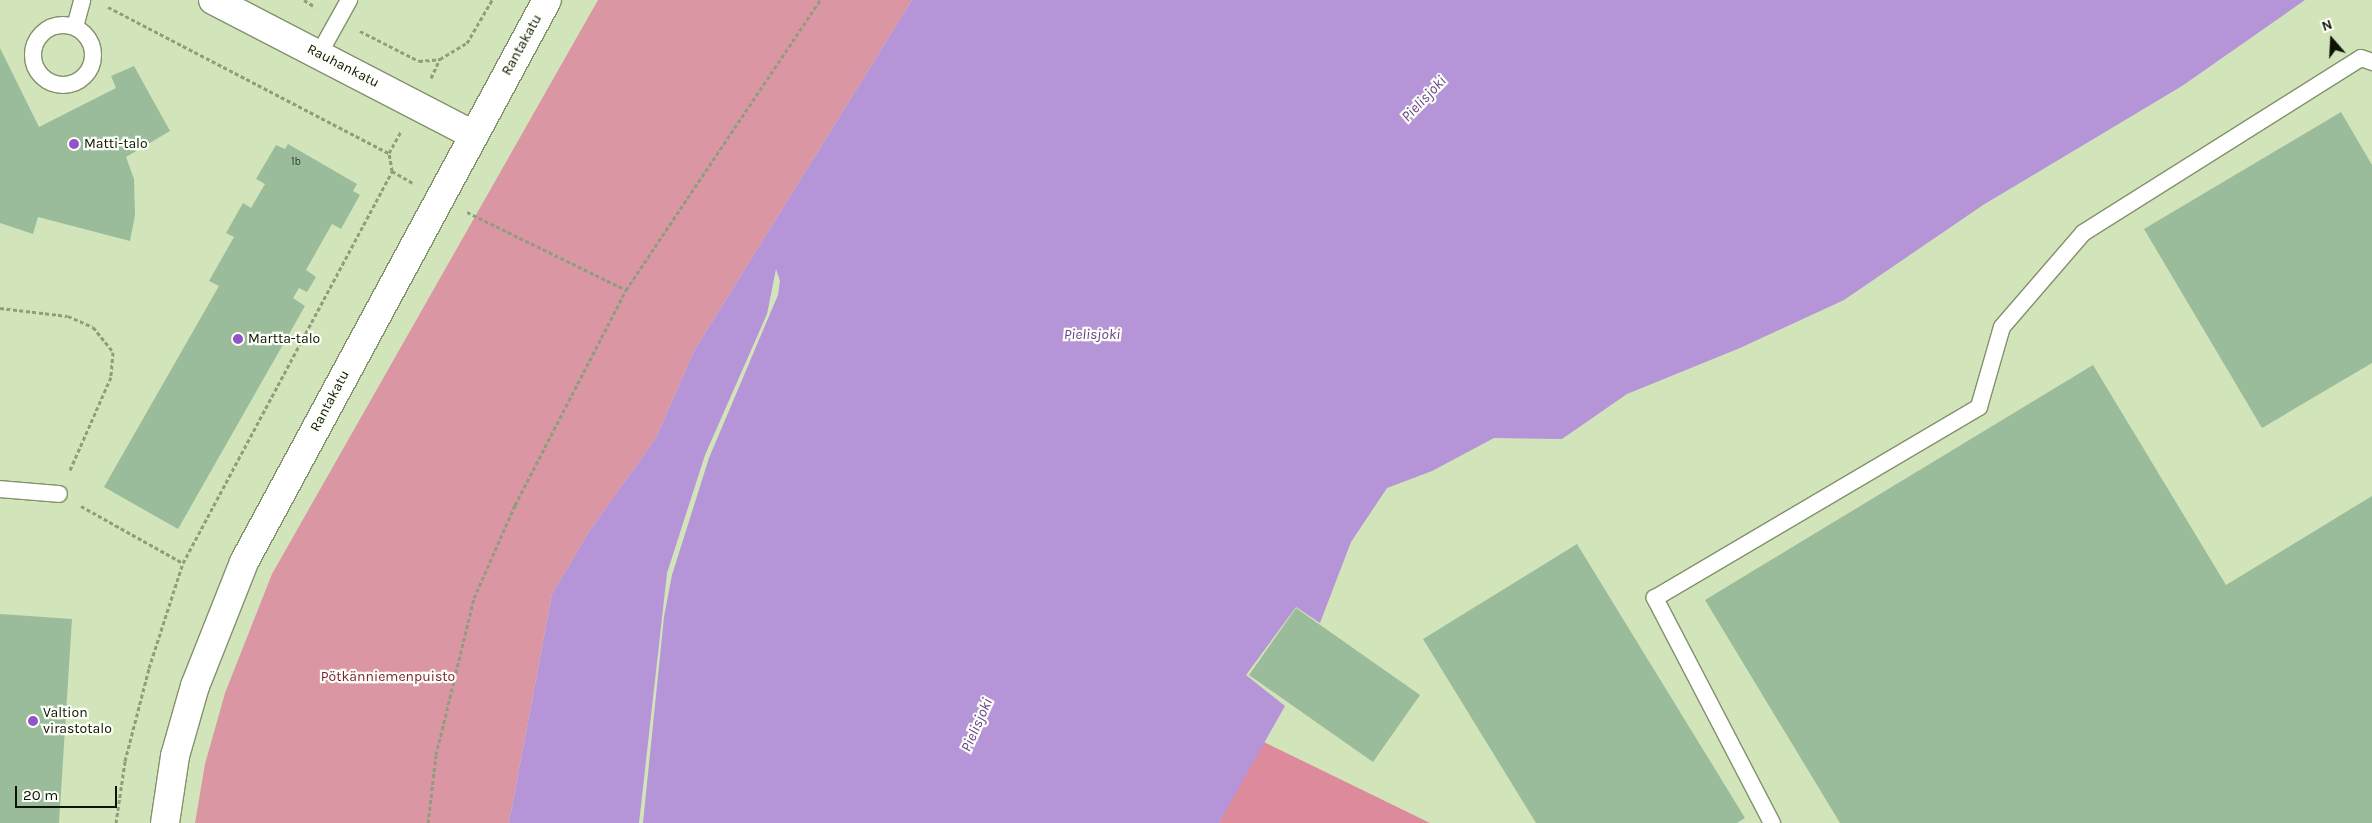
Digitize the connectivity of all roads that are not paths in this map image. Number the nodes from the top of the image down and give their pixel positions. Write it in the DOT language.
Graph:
graph roads {
  1 [pos="82,0"];
  2 [pos="349,0"];
  3 [pos="547,0"];
  4 [pos="216,1"];
  5 [pos="75,27"];
  6 [pos="319,54"];
  7 [pos="2372,62"];
  8 [pos="472,134"];
  9 [pos="0,489"];
  10 [pos="59,494"];
  11 [pos="165,823"];
  12 [pos="1772,823"];
  1 -- 5 [label="lane"];
  2 -- 6 [label="lane"];
  3 -- 8 [label="main road, Rantakatu"];
  4 -- 6 [label="main road, Rauhankatu"];
  6 -- 8 [label="main road, Rauhankatu"];
  7 -- 12 [label="lane"];
  8 -- 11 [label="main road, Rantakatu"];
  9 -- 10 [label="lane"];
}
